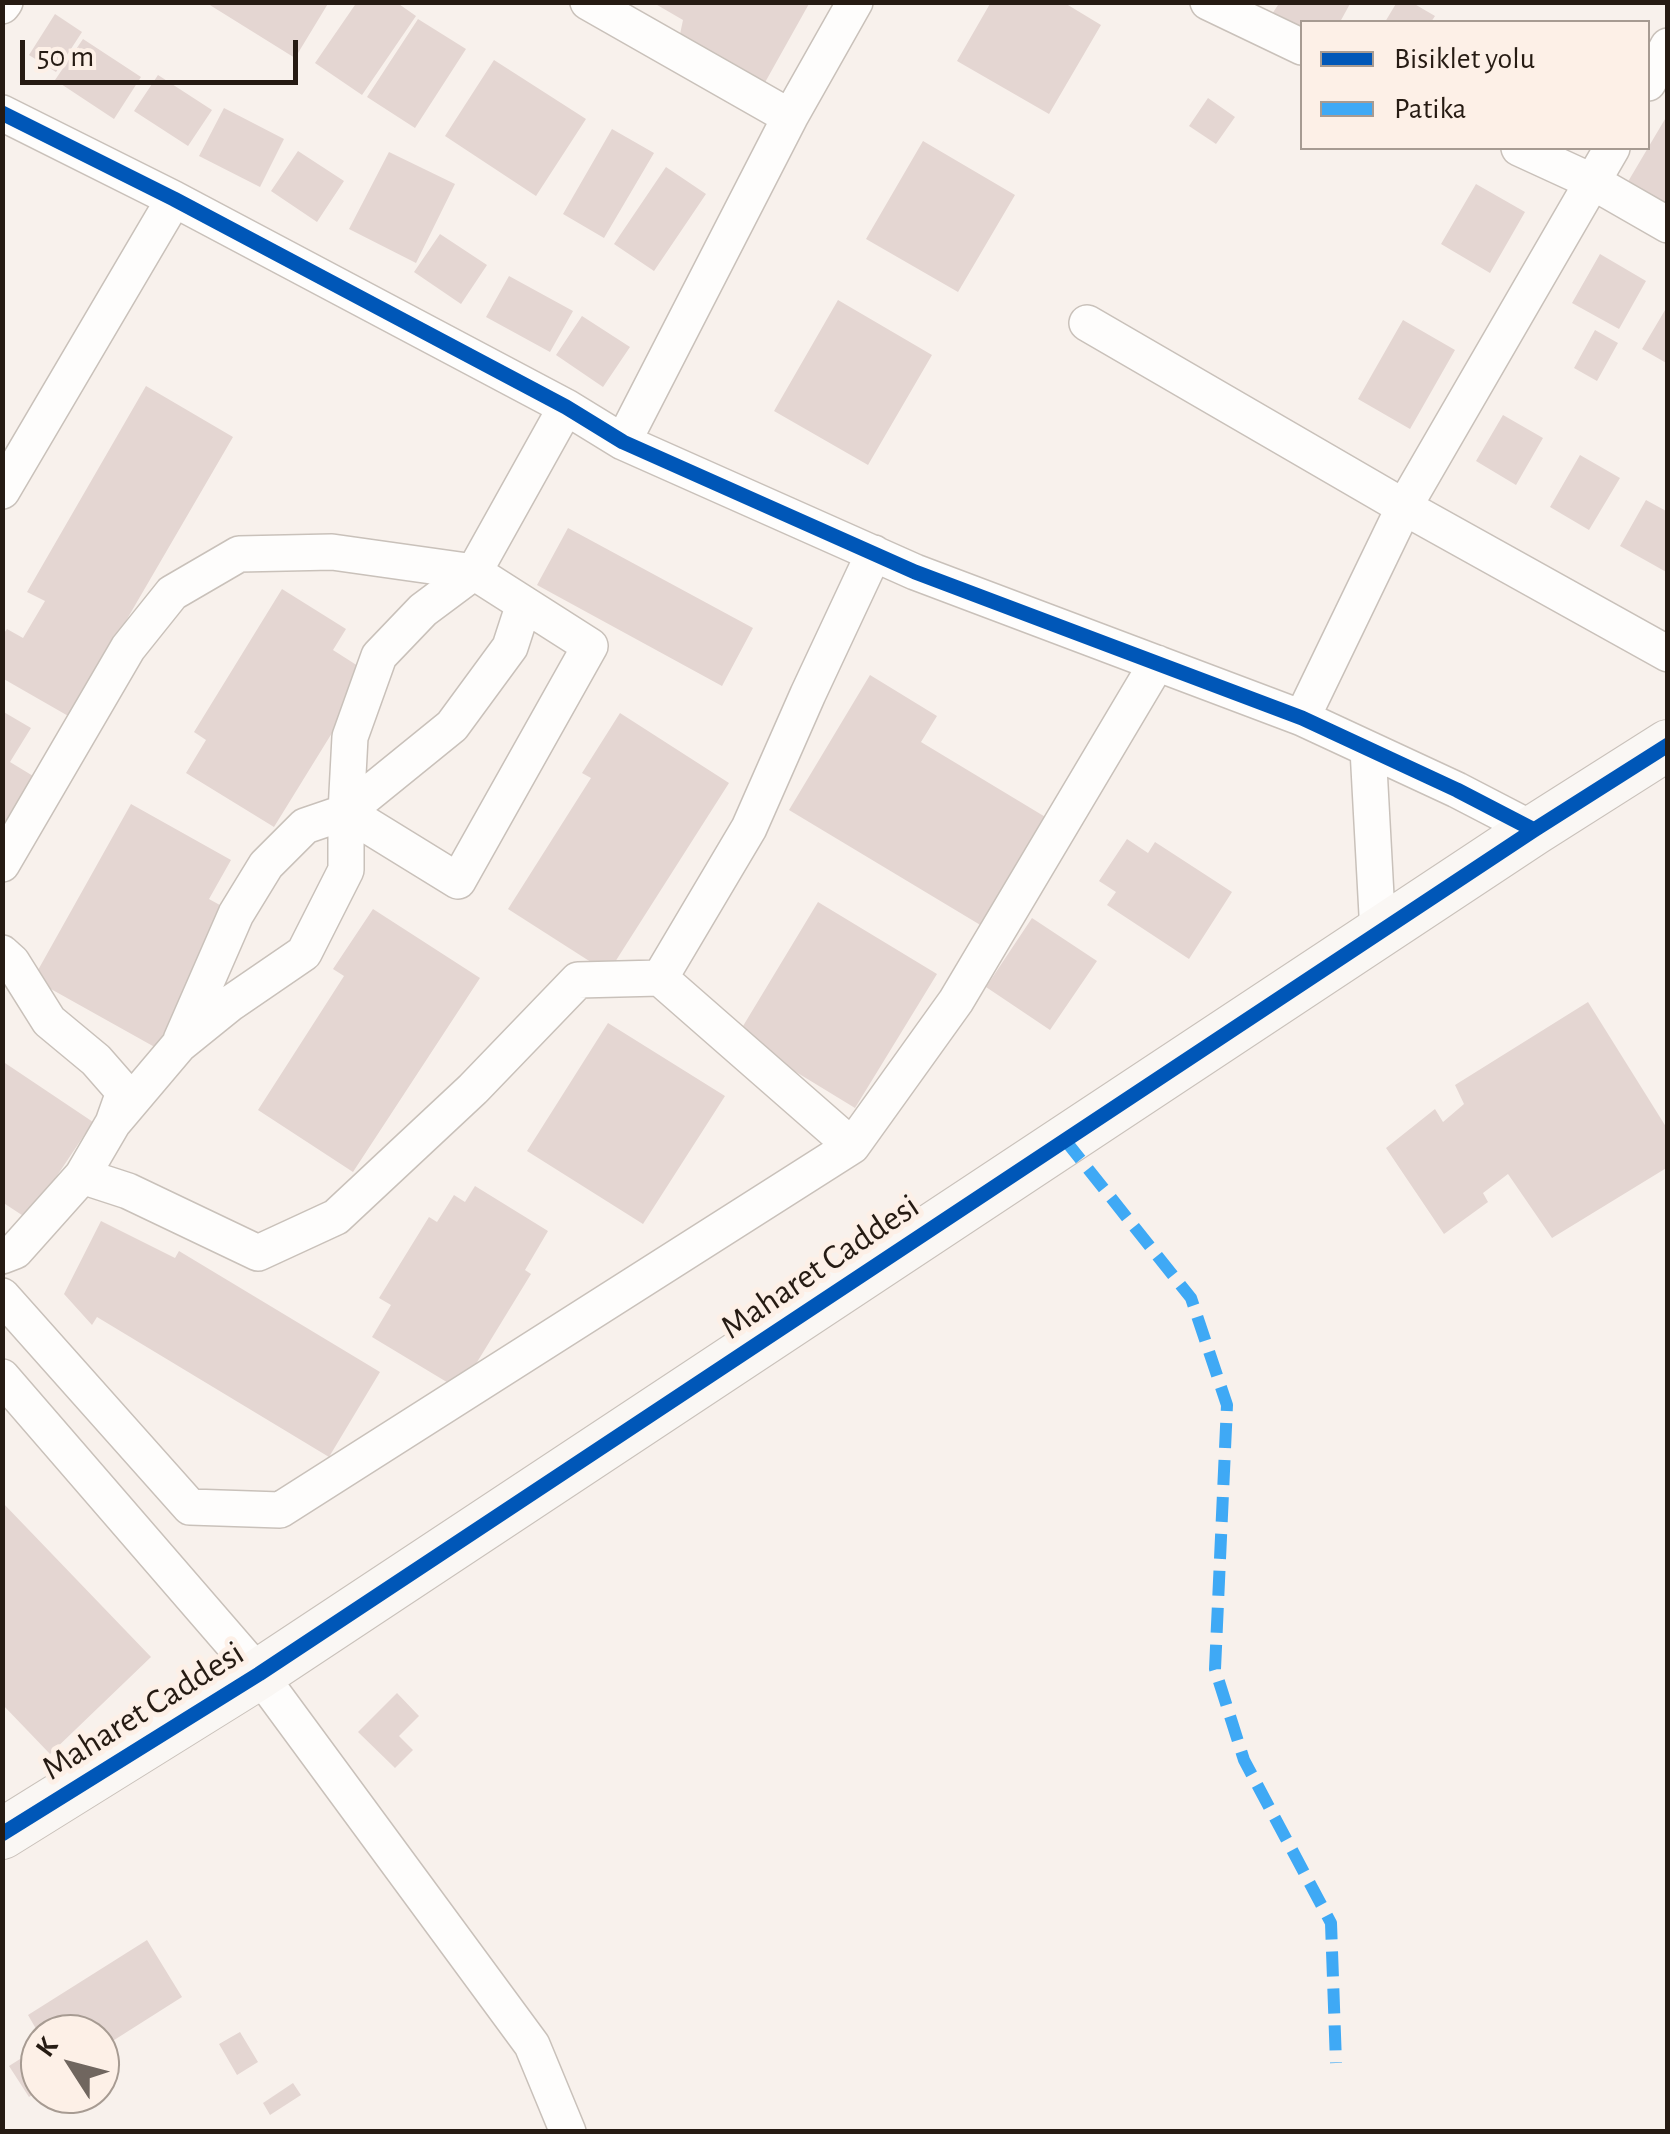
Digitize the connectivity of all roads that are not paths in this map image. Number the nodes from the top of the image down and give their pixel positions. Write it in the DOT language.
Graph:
graph roads {
  1 [pos="588,2"];
  2 [pos="855,2"];
  3 [pos="1208,2"];
  4 [pos="1300,46"];
  5 [pos="1668,46"];
  6 [pos="1650,79"];
  7 [pos="2,113"];
  8 [pos="790,118"];
  9 [pos="1523,150"];
  10 [pos="1611,150"];
  11 [pos="1593,182"];
  12 [pos="174,199"];
  13 [pos="1668,225"];
  14 [pos="1086,323"];
  15 [pos="566,407"];
  16 [pos="623,442"];
  17 [pos="2,491"];
  18 [pos="1404,507"];
  19 [pos="874,554"];
  20 [pos="474,572"];
  21 [pos="524,604"];
  22 [pos="1668,654"];
  23 [pos="1157,663"];
  24 [pos="1302,718"];
  25 [pos="1668,745"];
  26 [pos="1368,749"];
  27 [pos="346,812"];
  28 [pos="1534,830"];
  29 [pos="2,864"];
  30 [pos="1378,933"];
  31 [pos="2,953"];
  32 [pos="660,978"];
  33 [pos="180,1045"];
  34 [pos="113,1123"];
  35 [pos="852,1146"];
  36 [pos="82,1176"];
  37 [pos="2,1256"];
  38 [pos="2,1296"];
  39 [pos="2,1377"];
  40 [pos="259,1674"];
  41 [pos="2,1834"];
  42 [pos="568,2132"];
  1 -- 8 [label="street"];
  2 -- 8 [label="street"];
  3 -- 4 [label="street"];
  5 -- 6 [label="street"];
  7 -- 12 [label="street"];
  8 -- 16 [label="street"];
  9 -- 11 [label="street"];
  10 -- 11 [label="street"];
  11 -- 13 [label="street"];
  11 -- 18 [label="street"];
  12 -- 15 [label="street"];
  12 -- 17 [label="street"];
  14 -- 18 [label="street"];
  15 -- 16 [label="street"];
  15 -- 20 [label="street"];
  16 -- 19 [label="street"];
  18 -- 22 [label="street"];
  18 -- 24 [label="street"];
  19 -- 23 [label="street"];
  19 -- 32 [label="street"];
  20 -- 21 [label="street"];
  20 -- 27 [label="street"];
  20 -- 29 [label="street"];
  21 -- 27 [label="street"];
  21 -- 27 [label="street"];
  23 -- 24 [label="street"];
  23 -- 35 [label="street"];
  24 -- 26 [label="street"];
  25 -- 28 [label="street, Maharet Caddesi"];
  26 -- 28 [label="street"];
  26 -- 30 [label="street"];
  27 -- 33 [label="street"];
  27 -- 33 [label="street"];
  28 -- 30 [label="street, Maharet Caddesi"];
  30 -- 40 [label="street, Maharet Caddesi"];
  31 -- 34 [label="street"];
  32 -- 35 [label="street"];
  32 -- 36 [label="street"];
  33 -- 34 [label="street"];
  34 -- 36 [label="street"];
  35 -- 38 [label="street"];
  36 -- 37 [label="street"];
  39 -- 40 [label="street"];
  40 -- 41 [label="street, Maharet Caddesi"];
  40 -- 42 [label="street"];
}
